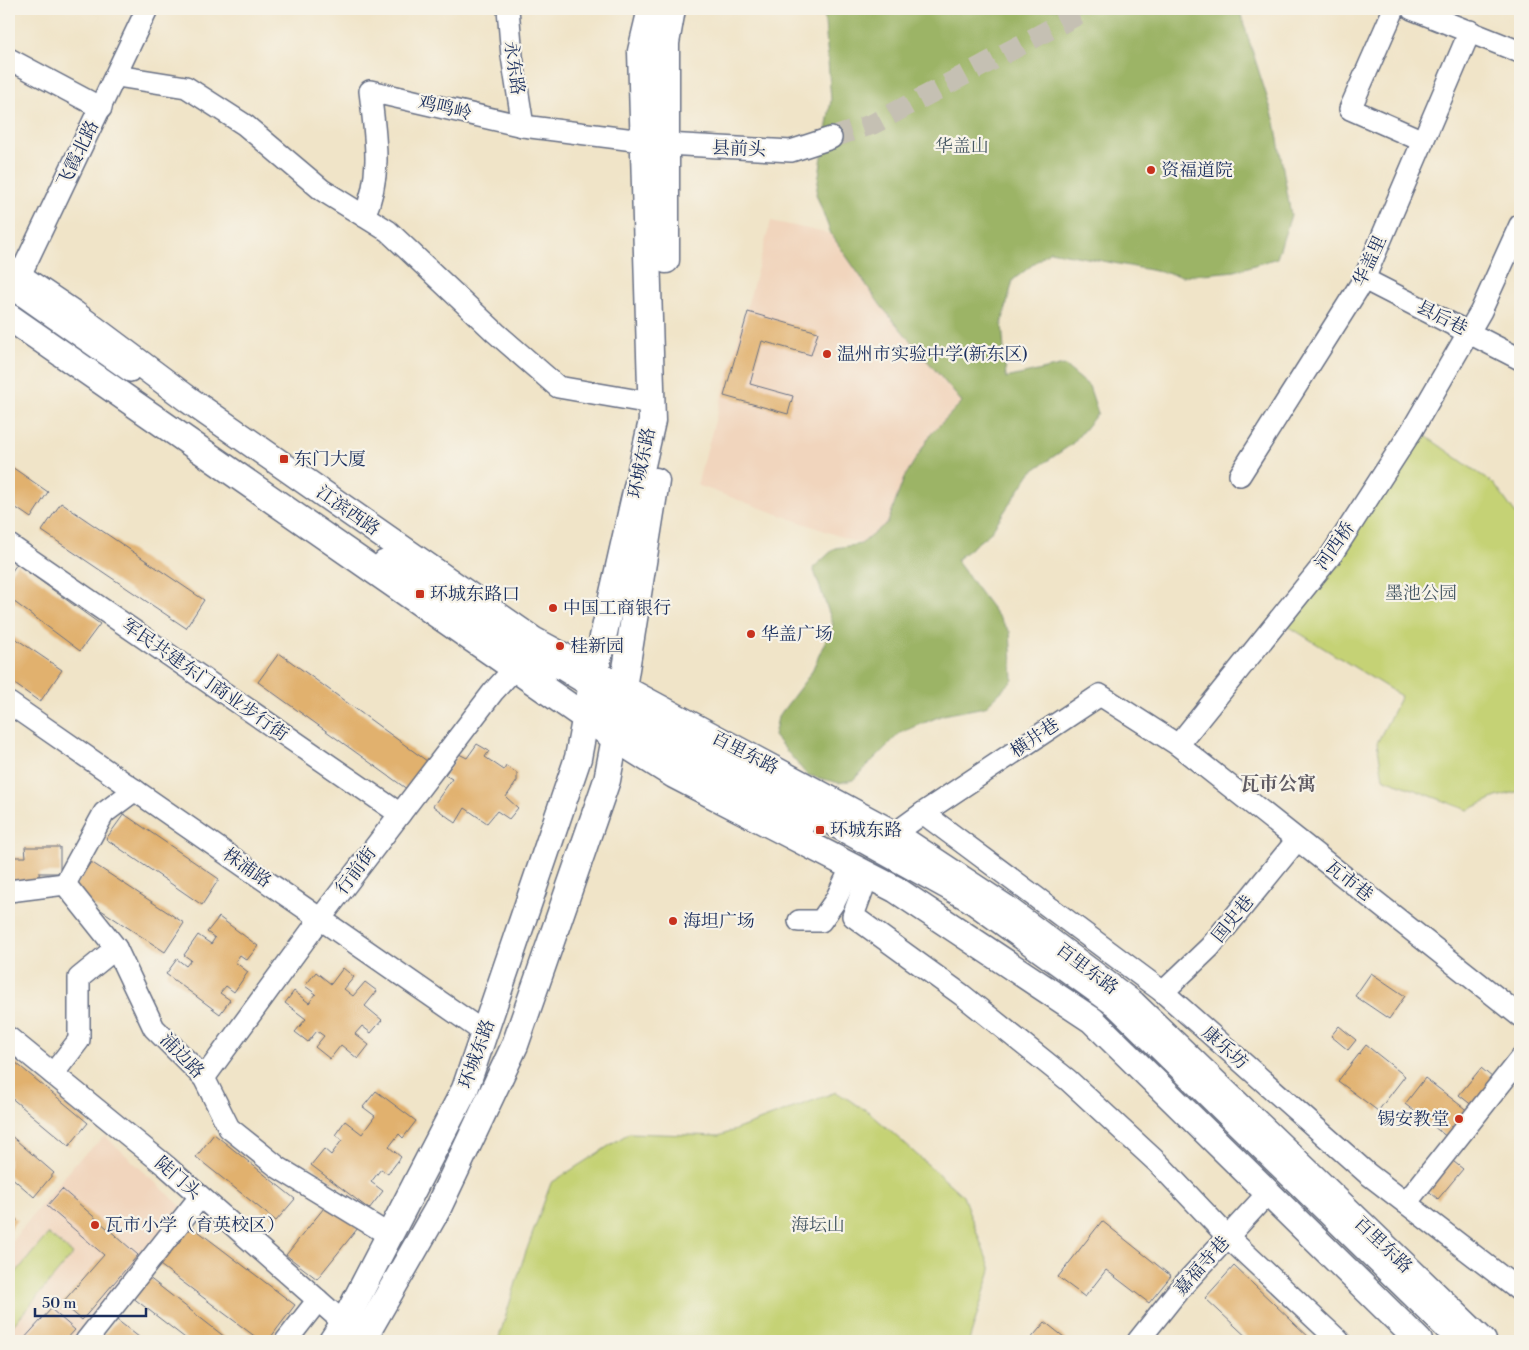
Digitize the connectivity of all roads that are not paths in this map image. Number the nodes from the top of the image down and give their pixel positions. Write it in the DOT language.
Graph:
graph roads {
  1 [pos="147,9"];
  2 [pos="508,9"];
  3 [pos="651,9"];
  4 [pos="672,9"];
  5 [pos="1394,9"];
  6 [pos="1412,9"];
  7 [pos="1470,32"];
  8 [pos="1520,52"];
  9 [pos="9,59"];
  10 [pos="117,76"];
  11 [pos="101,108"];
  12 [pos="523,126"];
  13 [pos="831,138"];
  14 [pos="1423,141"];
  15 [pos="656,143"];
  16 [pos="364,216"];
  17 [pos="1520,225"];
  18 [pos="1364,279"];
  19 [pos="11,288"];
  20 [pos="9,316"];
  21 [pos="1469,332"];
  22 [pos="1520,359"];
  23 [pos="651,402"];
  24 [pos="1240,475"];
  25 [pos="9,545"];
  26 [pos="514,669"];
  27 [pos="591,694"];
  28 [pos="9,702"];
  29 [pos="618,713"];
  30 [pos="1178,745"];
  31 [pos="135,790"];
  32 [pos="923,813"];
  33 [pos="400,814"];
  34 [pos="894,834"];
  35 [pos="1297,840"];
  36 [pos="860,871"];
  37 [pos="65,884"];
  38 [pos="9,891"];
  39 [pos="320,919"];
  40 [pos="799,921"];
  41 [pos="116,948"];
  42 [pos="1163,992"];
  43 [pos="1518,1010"];
  44 [pos="485,1033"];
  45 [pos="9,1038"];
  46 [pos="1520,1059"];
  47 [pos="53,1074"];
  48 [pos="204,1078"];
  49 [pos="1268,1193"];
  50 [pos="200,1197"];
  51 [pos="1406,1203"];
  52 [pos="389,1236"];
  53 [pos="1228,1237"];
  54 [pos="1520,1291"];
  55 [pos="318,1300"];
  56 [pos="346,1335"];
  57 [pos="86,1341"];
  58 [pos="286,1341"];
  59 [pos="1138,1341"];
  60 [pos="1339,1341"];
  61 [pos="1419,1341"];
  62 [pos="1440,1341"];
  63 [pos="1458,1341"];
  64 [pos="1483,1341"];
  1 -- 10 [label="street, 飞霞北路"];
  2 -- 12 [label="street, 永东路"];
  3 -- 15 [label="main road, 环城东路"];
  4 -- 15 [label="main road, 环城东路"];
  5 -- 14 [label="street"];
  6 -- 7 [label="street"];
  7 -- 8 [label="street"];
  7 -- 14 [label="street, 华盖里"];
  9 -- 11 [label="street"];
  10 -- 11 [label="street, 飞霞北路"];
  10 -- 16 [label="street"];
  11 -- 19 [label="street, 飞霞北路"];
  12 -- 15 [label="street, 鸡鸣岭"];
  12 -- 16 [label="street, 鸡鸣岭"];
  13 -- 15 [label="street, 县前头"];
  14 -- 18 [label="street, 华盖里"];
  15 -- 23 [label="main road, 环城东路"];
  15 -- 29 [label="main road, 环城东路"];
  16 -- 23 [label="street"];
  17 -- 21 [label="street, 河西桥"];
  18 -- 21 [label="street, 县后巷"];
  18 -- 24 [label="street, 华盖里"];
  19 -- 27 [label="main road, 江滨西路"];
  20 -- 26 [label="main road, 江滨西路"];
  21 -- 22 [label="street, 县后巷"];
  21 -- 30 [label="street, 河西桥"];
  23 -- 27 [label="main road, 环城东路"];
  25 -- 33 [label="street, 军民共建东门商业步行街"];
  26 -- 27 [label="main road, 江滨西路"];
  26 -- 33 [label="street, 行前街"];
  27 -- 29 [label="main road, 江滨西路"];
  27 -- 29 [label="main road, 江滨西路"];
  27 -- 44 [label="main road, 环城东路"];
  28 -- 31 [label="street, 株浦路"];
  29 -- 34 [label="main road, 百里东路"];
  29 -- 36 [label="main road"];
  29 -- 56 [label="main road, 环城东路"];
  29 -- 62 [label="street"];
  29 -- 63 [label="street"];
  30 -- 32 [label="street, 横井巷"];
  30 -- 35 [label="street, 瓦市巷"];
  31 -- 37 [label="street"];
  31 -- 39 [label="street, 株浦路"];
  32 -- 34 [label="street, 横井巷"];
  32 -- 42 [label="street, 康乐坊"];
  33 -- 39 [label="street, 行前街"];
  34 -- 64 [label="main road, 百里东路"];
  35 -- 42 [label="street, 国史巷"];
  35 -- 43 [label="street, 瓦市巷"];
  36 -- 40 [label="street"];
  36 -- 49 [label="main road"];
  36 -- 53 [label="street"];
  37 -- 38 [label="street"];
  37 -- 41 [label="street, 浦边路"];
  39 -- 44 [label="street, 株浦路"];
  39 -- 48 [label="street, 行前街"];
  41 -- 47 [label="street"];
  41 -- 48 [label="street, 浦边路"];
  42 -- 51 [label="street, 康乐坊"];
  44 -- 52 [label="main road, 环城东路"];
  45 -- 47 [label="street, 陡门头"];
  46 -- 51 [label="street"];
  47 -- 50 [label="street, 陡门头"];
  48 -- 52 [label="street, 浦边路"];
  49 -- 53 [label="street, 嘉福寺巷"];
  49 -- 61 [label="main road"];
  50 -- 55 [label="street, 陡门头"];
  50 -- 57 [label="street"];
  51 -- 54 [label="street, 康乐坊"];
  52 -- 56 [label="main road, 环城东路"];
  53 -- 59 [label="street, 嘉福寺巷"];
  53 -- 60 [label="street"];
  55 -- 56 [label="street, 陡门头"];
  55 -- 58 [label="street"];
}
